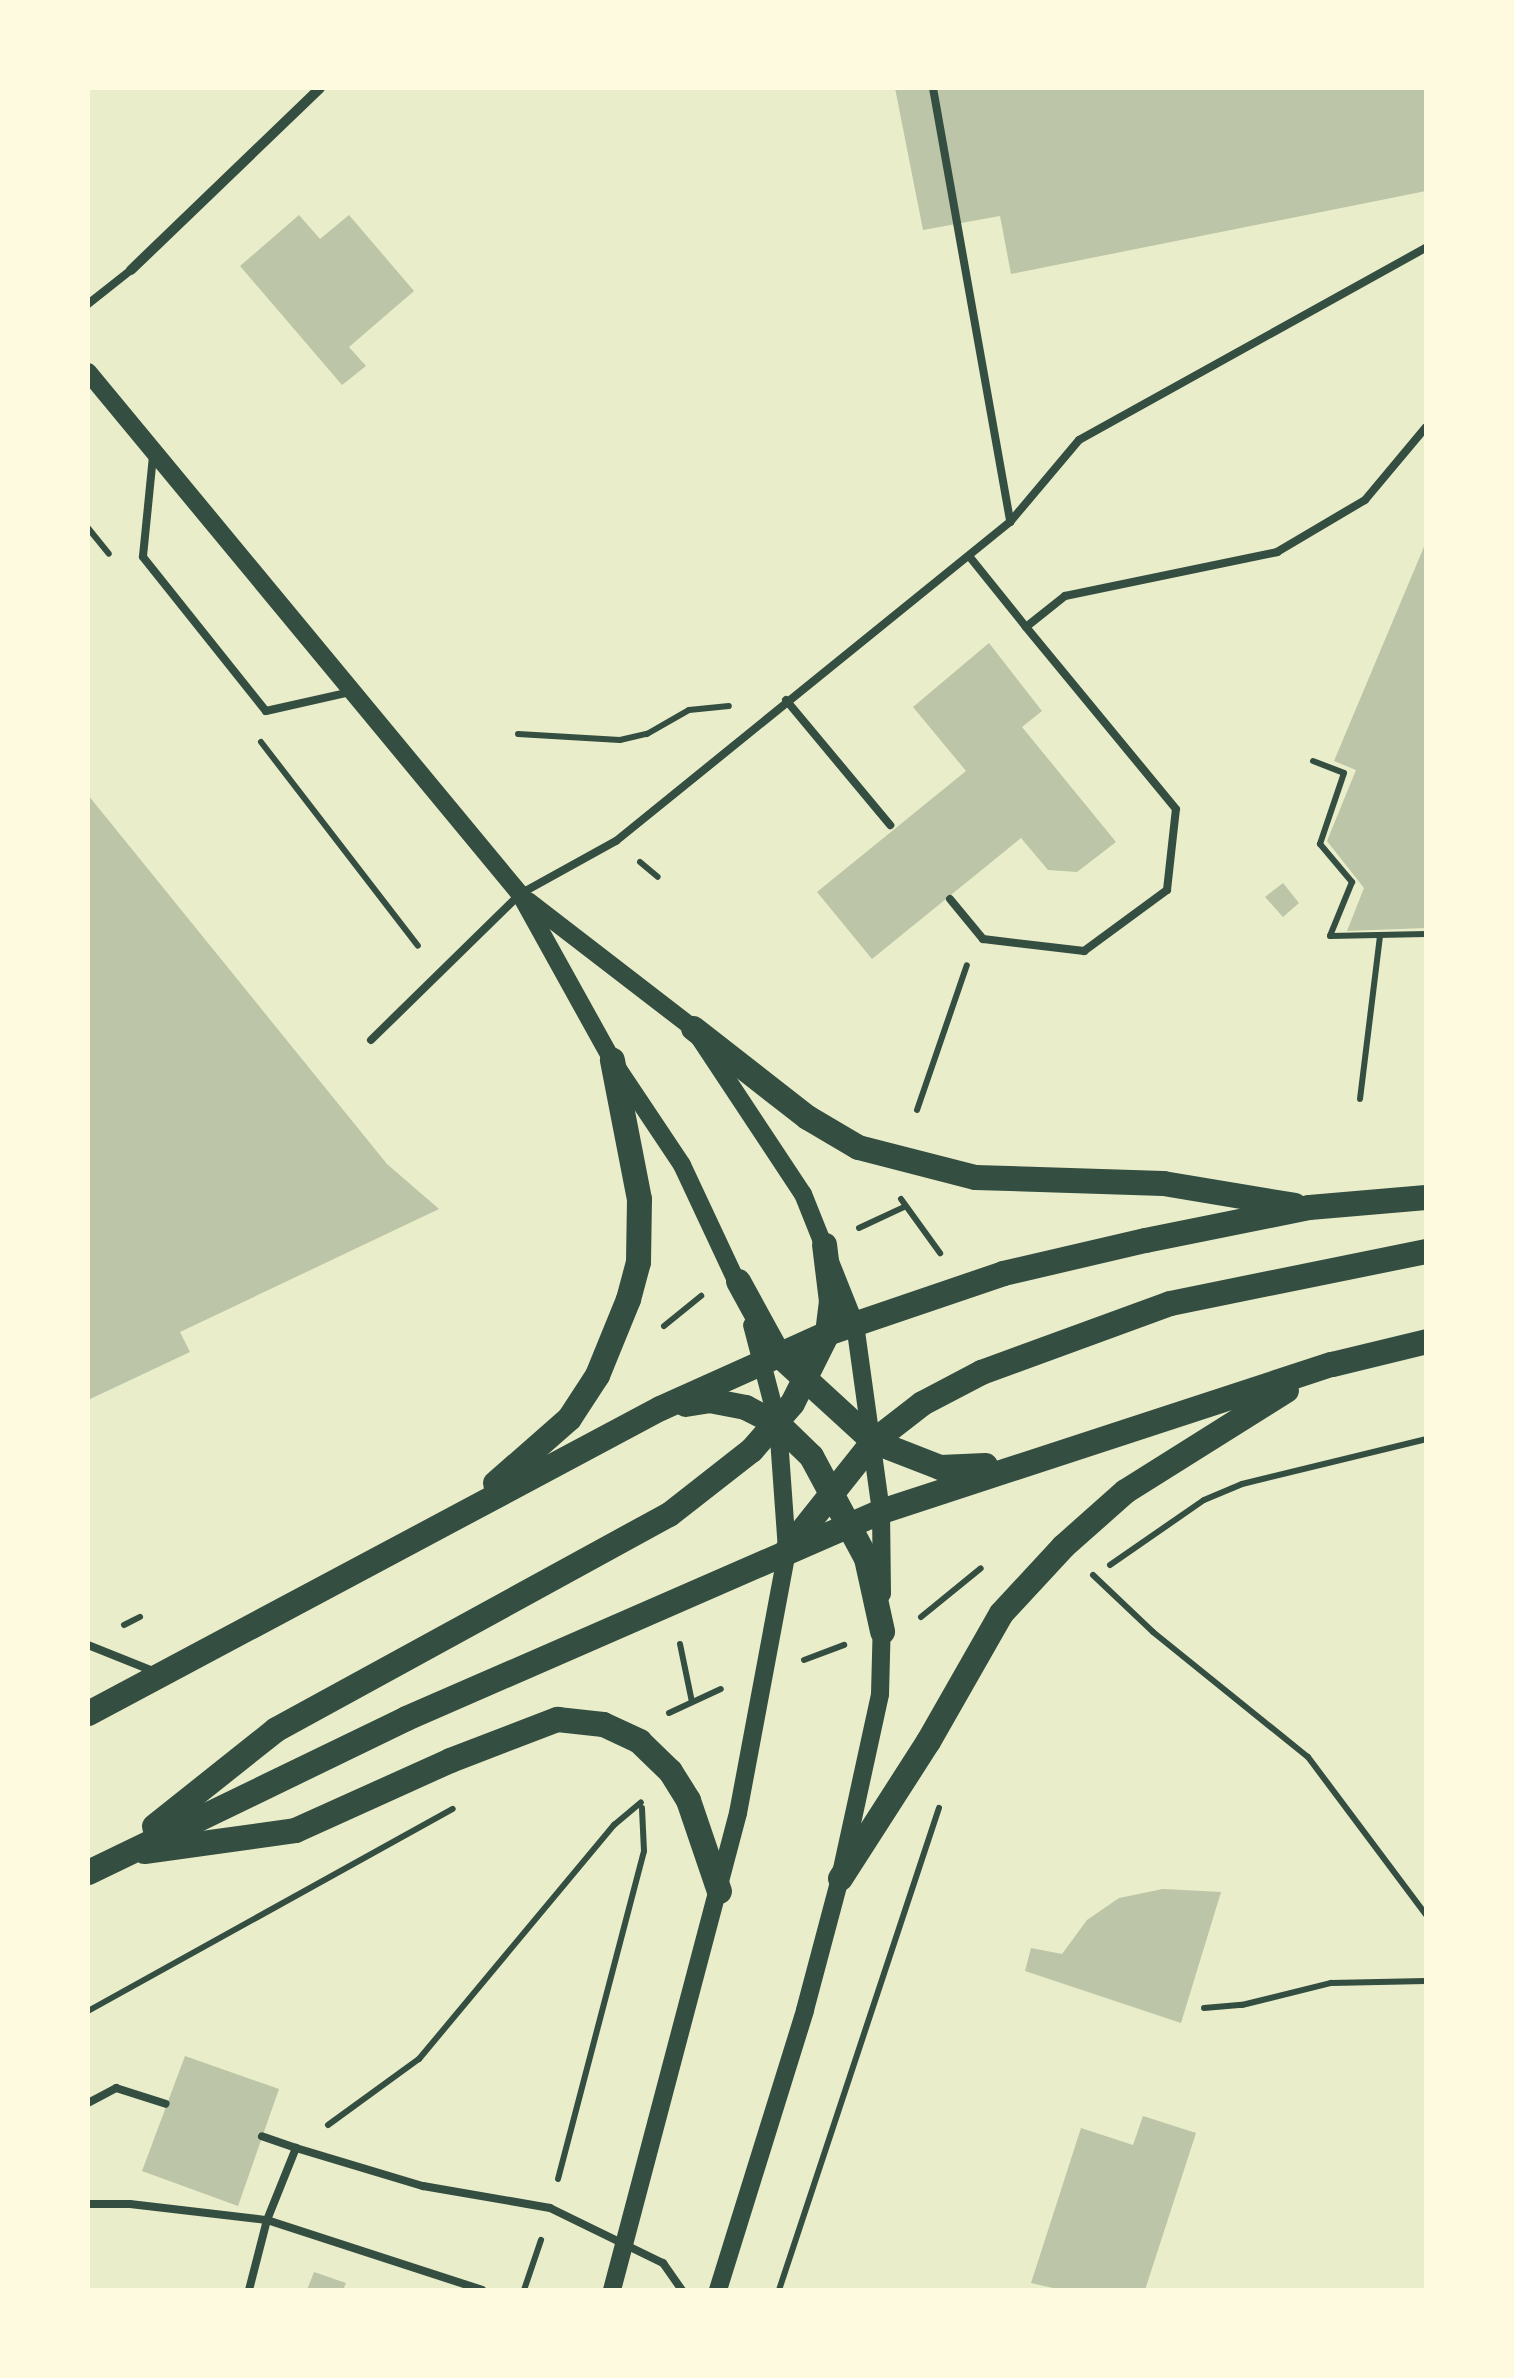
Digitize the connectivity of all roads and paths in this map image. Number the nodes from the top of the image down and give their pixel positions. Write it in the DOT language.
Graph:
graph roads {
  1 [pos="320,88"];
  2 [pos="934,88"];
  3 [pos="1426,248"];
  4 [pos="132,270"];
  5 [pos="88,304"];
  6 [pos="88,372"];
  7 [pos="1426,427"];
  8 [pos="152,456"];
  9 [pos="1010,522"];
  10 [pos="969,556"];
  11 [pos="1026,627"];
  12 [pos="350,692"];
  13 [pos="786,700"];
  14 [pos="518,734"];
  15 [pos="1313,761"];
  16 [pos="890,825"];
  17 [pos="520,894"];
  18 [pos="950,898"];
  19 [pos="978,934"];
  20 [pos="1426,934"];
  21 [pos="1380,936"];
  22 [pos="693,1028"];
  23 [pos="371,1040"];
  24 [pos="612,1060"];
  25 [pos="1360,1099"];
  26 [pos="917,1110"];
  27 [pos="900,1195"];
  28 [pos="1426,1198"];
  29 [pos="904,1207"];
  30 [pos="1309,1207"];
  31 [pos="848,1233"];
  32 [pos="936,1243"];
  33 [pos="824,1244"];
  34 [pos="1426,1251"];
  35 [pos="738,1281"];
  36 [pos="691,1300"];
  37 [pos="855,1324"];
  38 [pos="663,1327"];
  39 [pos="827,1334"];
  40 [pos="1426,1341"];
  41 [pos="771,1357"];
  42 [pos="1332,1364"];
  43 [pos="803,1381"];
  44 [pos="660,1408"];
  45 [pos="778,1424"];
  46 [pos="1426,1440"];
  47 [pos="873,1441"];
  48 [pos="1015,1464"];
  49 [pos="832,1488"];
  50 [pos="881,1511"];
  51 [pos="462,1512"];
  52 [pos="850,1524"];
  53 [pos="786,1550"];
  54 [pos="1095,1576"];
  55 [pos="1082,1589"];
  56 [pos="882,1631"];
  57 [pos="88,1645"];
  58 [pos="680,1646"];
  59 [pos="824,1652"];
  60 [pos="798,1662"];
  61 [pos="157,1673"];
  62 [pos="721,1690"];
  63 [pos="692,1702"];
  64 [pos="88,1712"];
  65 [pos="658,1718"];
  66 [pos="628,1786"];
  67 [pos="944,1793"];
  68 [pos="642,1801"];
  69 [pos="464,1803"];
  70 [pos="119,1855"];
  71 [pos="88,1872"];
  72 [pos="840,1878"];
  73 [pos="718,1891"];
  74 [pos="1426,1915"];
  75 [pos="1426,1982"];
  76 [pos="1204,2008"];
  77 [pos="88,2011"];
  78 [pos="88,2103"];
  79 [pos="166,2104"];
  80 [pos="262,2136"];
  81 [pos="296,2148"];
  82 [pos="560,2170"];
  83 [pos="88,2204"];
  84 [pos="267,2220"];
  85 [pos="543,2234"];
  86 [pos="627,2242"];
  87 [pos="249,2290"];
  88 [pos="482,2290"];
  89 [pos="524,2290"];
  90 [pos="612,2290"];
  91 [pos="682,2290"];
  92 [pos="718,2290"];
  93 [pos="778,2290"];
  1 -- 4 [label="street"];
  2 -- 9 [label="lane"];
  3 -- 9 [label="lane"];
  4 -- 5 [label="lane"];
  6 -- 8 [label="street"];
  7 -- 11 [label="lane"];
  8 -- 12 [label="street"];
  8 -- 12 [label="lane"];
  9 -- 10 [label="lane"];
  10 -- 11 [label="lane"];
  10 -- 13 [label="lane"];
  11 -- 19 [label="lane"];
  12 -- 17 [label="street"];
  13 -- 14 [label="path"];
  13 -- 16 [label="lane"];
  13 -- 17 [label="lane"];
  15 -- 21 [label="path"];
  17 -- 22 [label="street"];
  17 -- 23 [label="lane"];
  17 -- 24 [label="street"];
  18 -- 19 [label="lane"];
  19 -- 26 [label="path"];
  20 -- 21 [label="path"];
  21 -- 25 [label="path"];
  22 -- 30 [label="main road"];
  22 -- 33 [label="street"];
  24 -- 35 [label="street"];
  24 -- 51 [label="main road"];
  27 -- 29 [label="path"];
  28 -- 30 [label="main road"];
  29 -- 31 [label="path"];
  29 -- 32 [label="path"];
  30 -- 37 [label="main road"];
  33 -- 37 [label="street"];
  33 -- 39 [label="main road"];
  34 -- 47 [label="main road"];
  35 -- 41 [label="main road"];
  36 -- 38 [label="path"];
  37 -- 39 [label="main road"];
  37 -- 47 [label="street"];
  39 -- 41 [label="main road"];
  39 -- 43 [label="main road"];
  40 -- 42 [label="main road"];
  41 -- 43 [label="main road"];
  41 -- 44 [label="main road"];
  41 -- 45 [label="street"];
  42 -- 48 [label="main road"];
  42 -- 72 [label="main road"];
  43 -- 45 [label="main road"];
  43 -- 47 [label="main road"];
  44 -- 45 [label="main road"];
  44 -- 51 [label="main road"];
  45 -- 49 [label="main road"];
  45 -- 53 [label="street"];
  45 -- 70 [label="main road"];
  46 -- 54 [label="path"];
  47 -- 48 [label="main road"];
  47 -- 49 [label="main road"];
  47 -- 50 [label="street"];
  48 -- 50 [label="main road"];
  49 -- 52 [label="main road"];
  49 -- 53 [label="main road"];
  50 -- 52 [label="main road"];
  50 -- 56 [label="street"];
  51 -- 61 [label="main road"];
  52 -- 53 [label="main road"];
  52 -- 56 [label="main road"];
  53 -- 70 [label="main road"];
  53 -- 73 [label="street"];
  54 -- 55 [label="path"];
  54 -- 74 [label="path"];
  56 -- 72 [label="street"];
  57 -- 61 [label="lane"];
  58 -- 63 [label="path"];
  59 -- 60 [label="path"];
  61 -- 64 [label="main road"];
  62 -- 63 [label="path"];
  63 -- 65 [label="path"];
  66 -- 68 [label="path"];
  67 -- 93 [label="path"];
  68 -- 81 [label="path"];
  68 -- 82 [label="path"];
  69 -- 77 [label="path"];
  70 -- 71 [label="main road"];
  70 -- 73 [label="main road"];
  72 -- 92 [label="street"];
  73 -- 86 [label="street"];
  75 -- 76 [label="path"];
  78 -- 79 [label="lane"];
  80 -- 81 [label="lane"];
  81 -- 84 [label="lane"];
  81 -- 86 [label="lane"];
  83 -- 84 [label="lane"];
  84 -- 87 [label="lane"];
  84 -- 88 [label="lane"];
  85 -- 89 [label="path"];
  86 -- 90 [label="street"];
  86 -- 91 [label="lane"];
}
